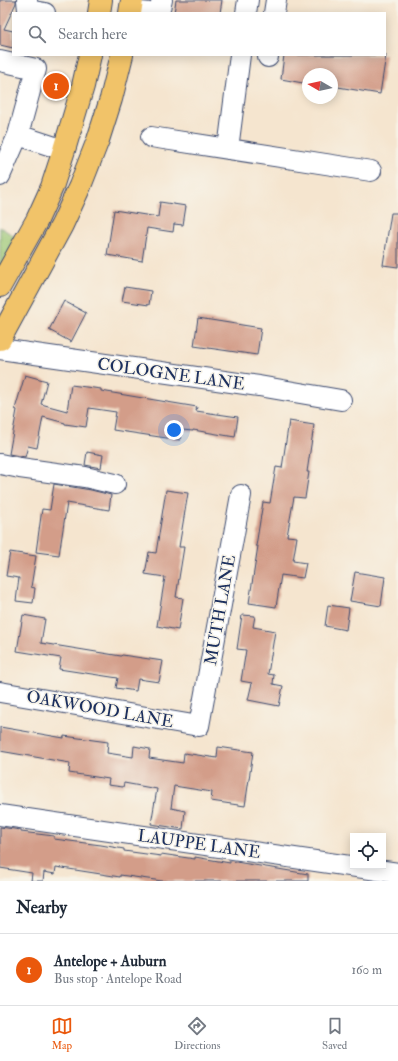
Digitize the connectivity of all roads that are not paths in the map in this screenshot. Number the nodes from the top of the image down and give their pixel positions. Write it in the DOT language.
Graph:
graph roads {
  1 [pos="27,0"];
  2 [pos="102,0"];
  3 [pos="162,0"];
  4 [pos="248,0"];
  5 [pos="276,0"];
  6 [pos="39,12"];
  7 [pos="99,12"];
  8 [pos="159,12"];
  9 [pos="246,12"];
  10 [pos="274,12"];
  11 [pos="90,56"];
  12 [pos="122,56"];
  13 [pos="240,56"];
  14 [pos="0,61"];
  15 [pos="18,135"];
  16 [pos="151,137"];
  17 [pos="228,149"];
  18 [pos="64,150"];
  19 [pos="371,171"];
  20 [pos="0,176"];
  21 [pos="0,286"];
  22 [pos="0,339"];
  23 [pos="0,349"];
  24 [pos="341,400"];
  25 [pos="0,464"];
  26 [pos="115,484"];
  27 [pos="240,495"];
  28 [pos="0,692"];
  29 [pos="199,726"];
  30 [pos="0,815"];
  31 [pos="398,873"];
  1 -- 6 [label="street"];
  2 -- 7 [label="main road"];
  3 -- 8 [label="street"];
  4 -- 9 [label="street"];
  5 -- 10 [label="street"];
  11 -- 18 [label="main road"];
  12 -- 22 [label="main road"];
  13 -- 17 [label="street"];
  14 -- 15 [label="street"];
  15 -- 18 [label="street"];
  15 -- 20 [label="street"];
  16 -- 17 [label="street"];
  17 -- 19 [label="street"];
  18 -- 21 [label="main road"];
  23 -- 24 [label="street, COLOGNE LANE"];
  25 -- 26 [label="street"];
  27 -- 29 [label="street, MUTH LANE"];
  28 -- 29 [label="street, OAKWOOD LANE"];
  30 -- 31 [label="street, LAUPPE LANE"];
}
